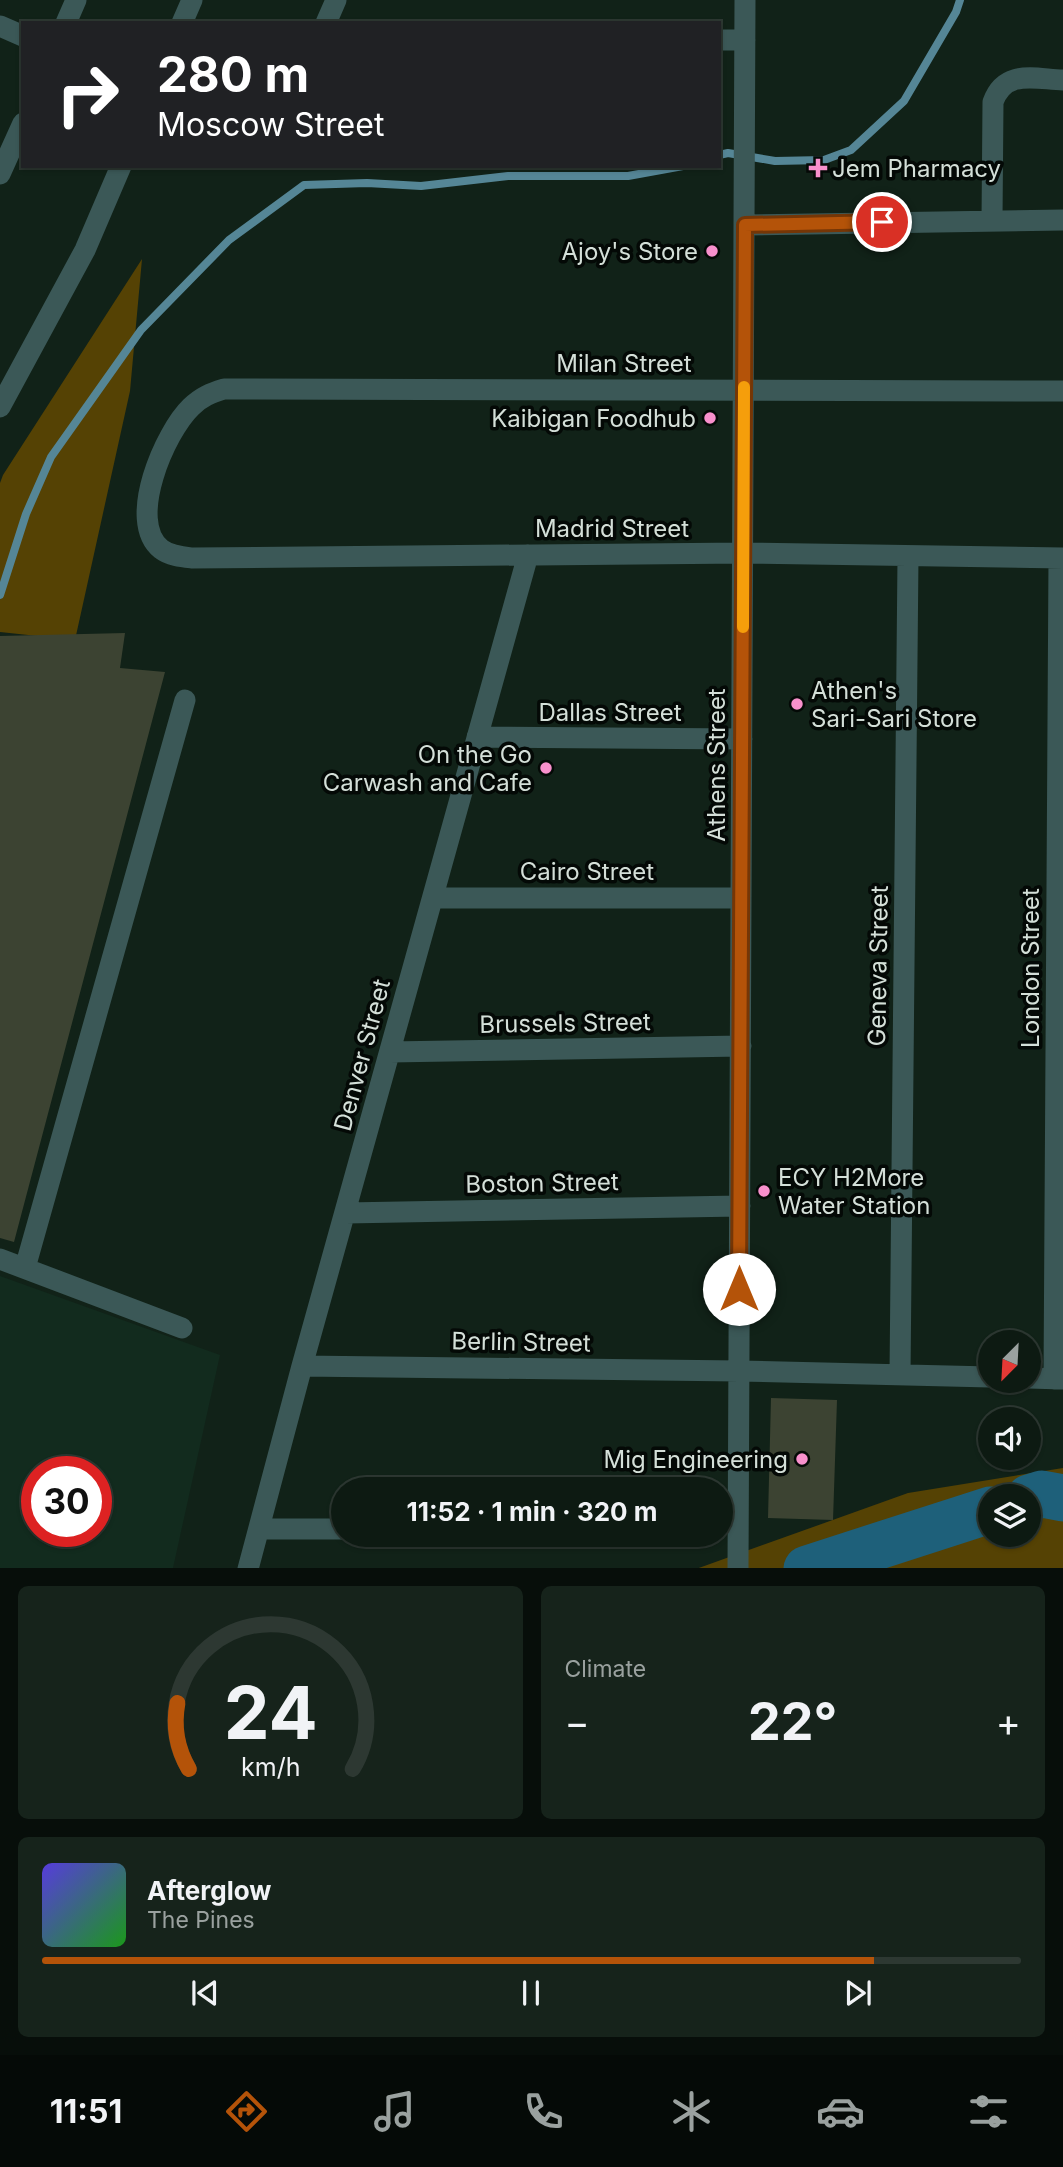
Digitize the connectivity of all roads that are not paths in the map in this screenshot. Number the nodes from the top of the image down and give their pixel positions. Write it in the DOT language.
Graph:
graph roads {
  1 [pos="76,0"];
  2 [pos="192,0"];
  3 [pos="336,0"];
  4 [pos="745,0"];
  5 [pos="67,21"];
  6 [pos="184,21"];
  7 [pos="327,21"];
  8 [pos="0,26"];
  9 [pos="21,35"];
  10 [pos="721,40"];
  11 [pos="745,40"];
  12 [pos="1063,80"];
  13 [pos="21,126"];
  14 [pos="6,147"];
  15 [pos="120,168"];
  16 [pos="0,174"];
  17 [pos="992,220"];
  18 [pos="1063,220"];
  19 [pos="745,225"];
  20 [pos="744,390"];
  21 [pos="1063,391"];
  22 [pos="0,408"];
  23 [pos="162,550"];
  24 [pos="743,553"];
  25 [pos="528,555"];
  26 [pos="908,557"];
  27 [pos="1061,558"];
  28 [pos="185,700"];
  29 [pos="477,737"];
  30 [pos="742,739"];
  31 [pos="433,898"];
  32 [pos="741,898"];
  33 [pos="741,1046"];
  34 [pos="390,1052"];
  35 [pos="740,1206"];
  36 [pos="346,1213"];
  37 [pos="0,1258"];
  38 [pos="25,1268"];
  39 [pos="181,1328"];
  40 [pos="302,1366"];
  41 [pos="739,1371"];
  42 [pos="900,1375"];
  43 [pos="978,1377"];
  44 [pos="1058,1379"];
  45 [pos="733,1512"];
  46 [pos="259,1529"];
  47 [pos="331,1529"];
  48 [pos="733,1541"];
  49 [pos="248,1568"];
  50 [pos="738,1568"];
  1 -- 5 [label="street"];
  2 -- 6 [label="street"];
  3 -- 7 [label="street"];
  4 -- 11 [label="street, Athens Street"];
  8 -- 9 [label="street"];
  10 -- 11 [label="street"];
  11 -- 19 [label="street, Athens Street"];
  12 -- 17 [label="street"];
  13 -- 14 [label="street"];
  14 -- 16 [label="street"];
  15 -- 22 [label="street"];
  17 -- 18 [label="street"];
  17 -- 19 [label="street"];
  19 -- 20 [label="street, Athens Street"];
  20 -- 21 [label="street, Milan Street"];
  20 -- 23 [label="street, Milan Street"];
  20 -- 24 [label="street, Athens Street"];
  23 -- 25 [label="street, Madrid Street"];
  24 -- 25 [label="street, Madrid Street"];
  24 -- 26 [label="street, Madrid Street"];
  24 -- 30 [label="street, Athens Street"];
  25 -- 29 [label="street, Denver Street"];
  26 -- 27 [label="street, Madrid Street"];
  26 -- 42 [label="street, Geneva Street"];
  27 -- 44 [label="street, London Street"];
  28 -- 38 [label="street"];
  29 -- 30 [label="street, Dallas Street"];
  29 -- 31 [label="street, Denver Street"];
  30 -- 32 [label="street, Athens Street"];
  31 -- 32 [label="street, Cairo Street"];
  31 -- 34 [label="street, Denver Street"];
  32 -- 33 [label="street, Athens Street"];
  33 -- 34 [label="street, Brussels Street"];
  33 -- 35 [label="street, Athens Street"];
  34 -- 36 [label="street, Denver Street"];
  35 -- 36 [label="street, Boston Street"];
  35 -- 41 [label="street, Athens Street"];
  36 -- 40 [label="street, Denver Street"];
  37 -- 38 [label="street"];
  38 -- 39 [label="street"];
  40 -- 41 [label="street, Berlin Street"];
  40 -- 46 [label="street, Denver Street"];
  41 -- 42 [label="street, Berlin Street"];
  41 -- 45 [label="street, Athens Street"];
  42 -- 43 [label="street, Berlin Street"];
  46 -- 47 [label="street"];
  46 -- 49 [label="street, Denver Street"];
  48 -- 50 [label="street, Athens Street"];
}
